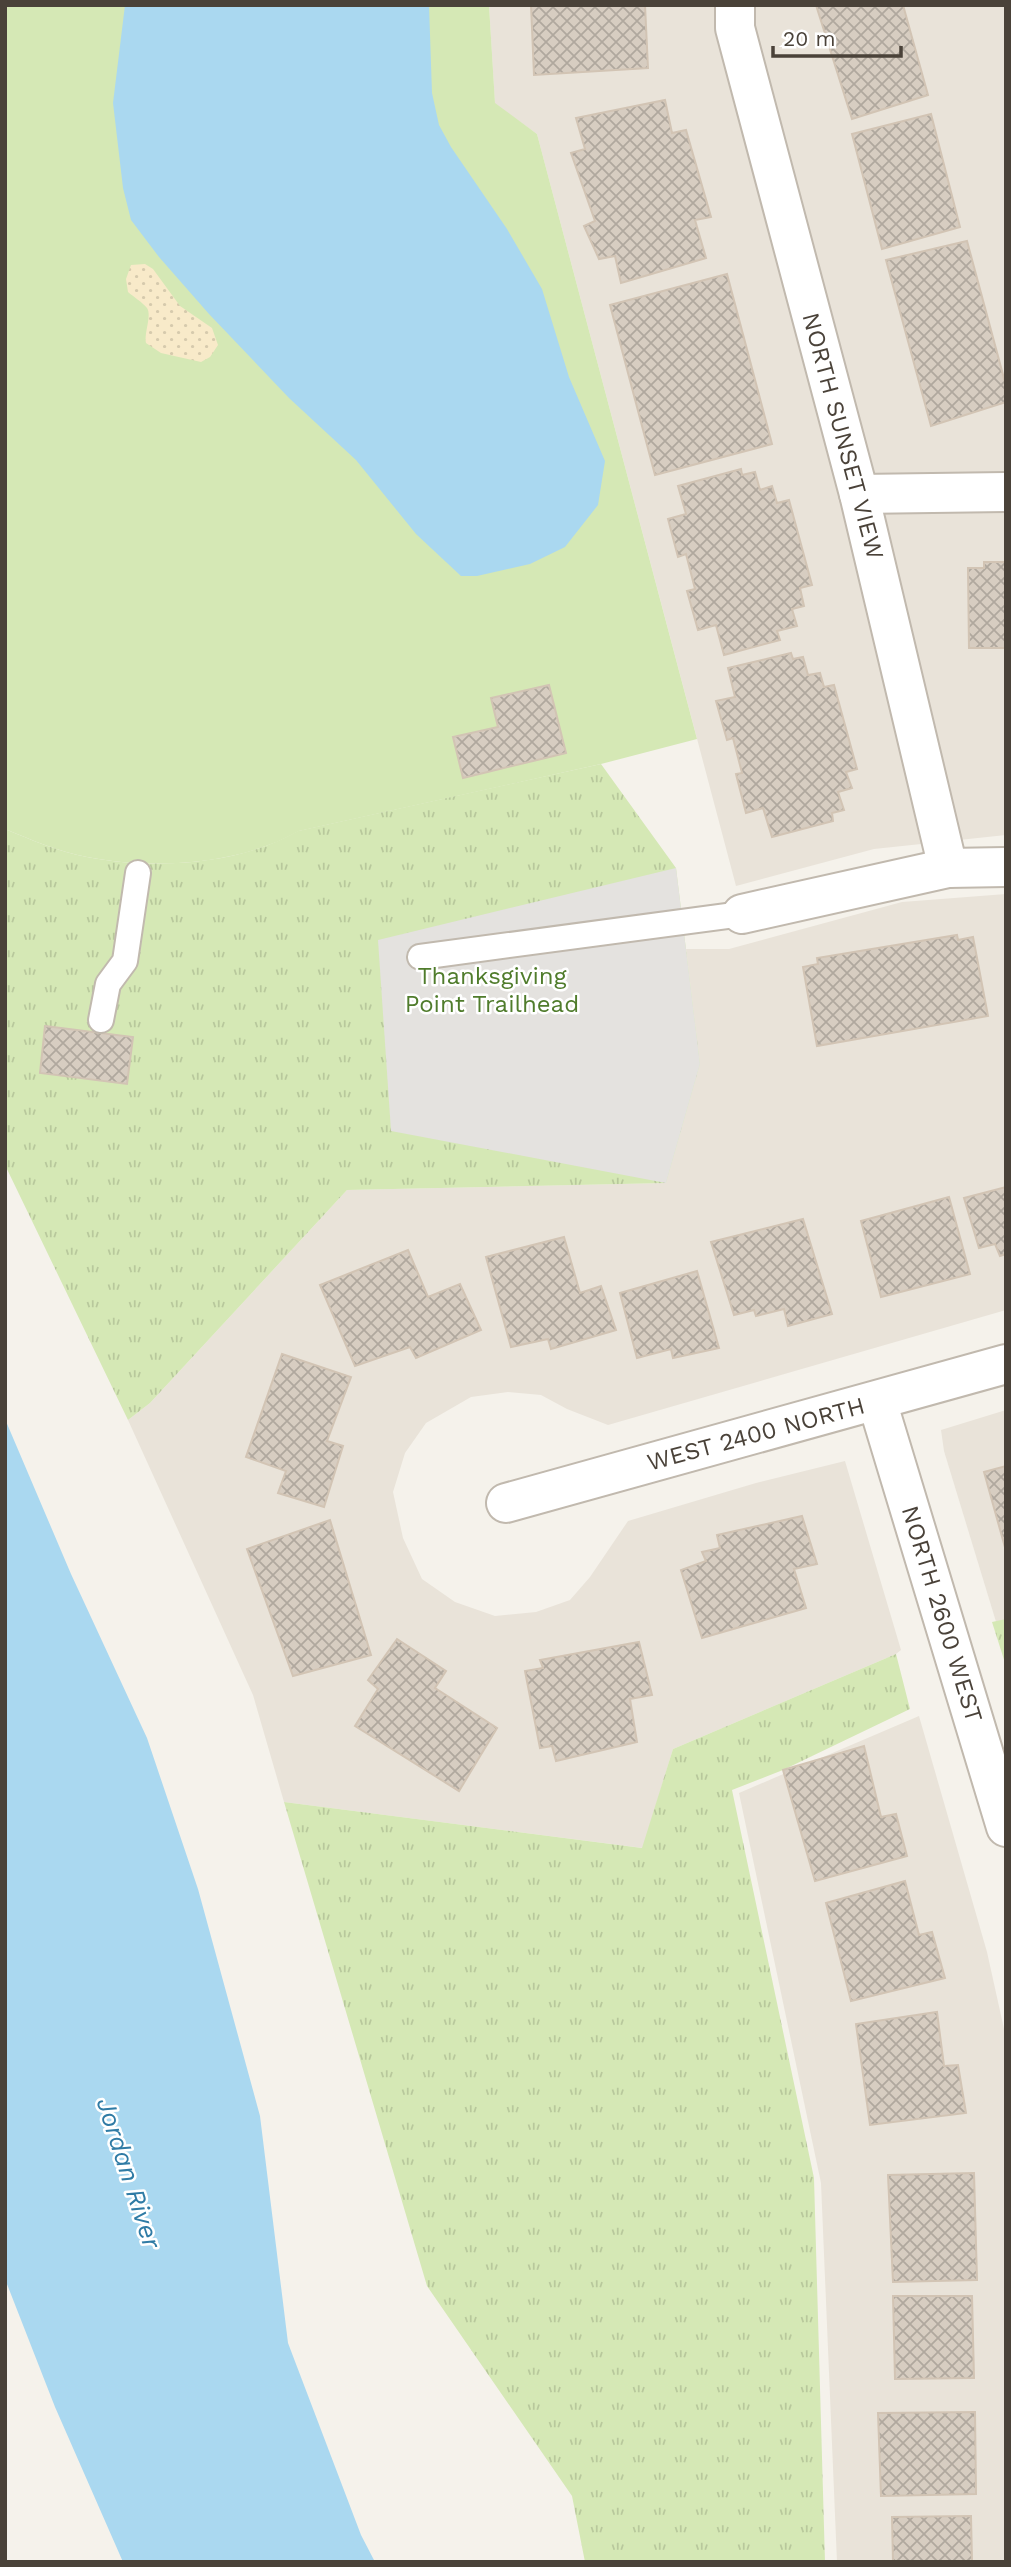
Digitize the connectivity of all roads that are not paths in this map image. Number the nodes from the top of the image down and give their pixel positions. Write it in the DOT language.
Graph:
graph roads {
  1 [pos="735,5"];
  2 [pos="1006,492"];
  3 [pos="859,494"];
  4 [pos="1006,867"];
  5 [pos="948,868"];
  6 [pos="138,873"];
  7 [pos="742,914"];
  8 [pos="420,957"];
  9 [pos="101,1020"];
  10 [pos="1006,1364"];
  11 [pos="877,1401"];
  12 [pos="506,1503"];
  13 [pos="1006,1826"];
  1 -- 3 [label="street, NORTH SUNSET VIEW"];
  2 -- 3 [label="street"];
  3 -- 5 [label="street, NORTH SUNSET VIEW"];
  4 -- 5 [label="street"];
  5 -- 7 [label="street"];
  6 -- 9 [label="lane"];
  7 -- 8 [label="lane"];
  10 -- 11 [label="street, WEST 2400 NORTH"];
  11 -- 12 [label="street, WEST 2400 NORTH"];
  11 -- 13 [label="street, NORTH 2600 WEST"];
}
